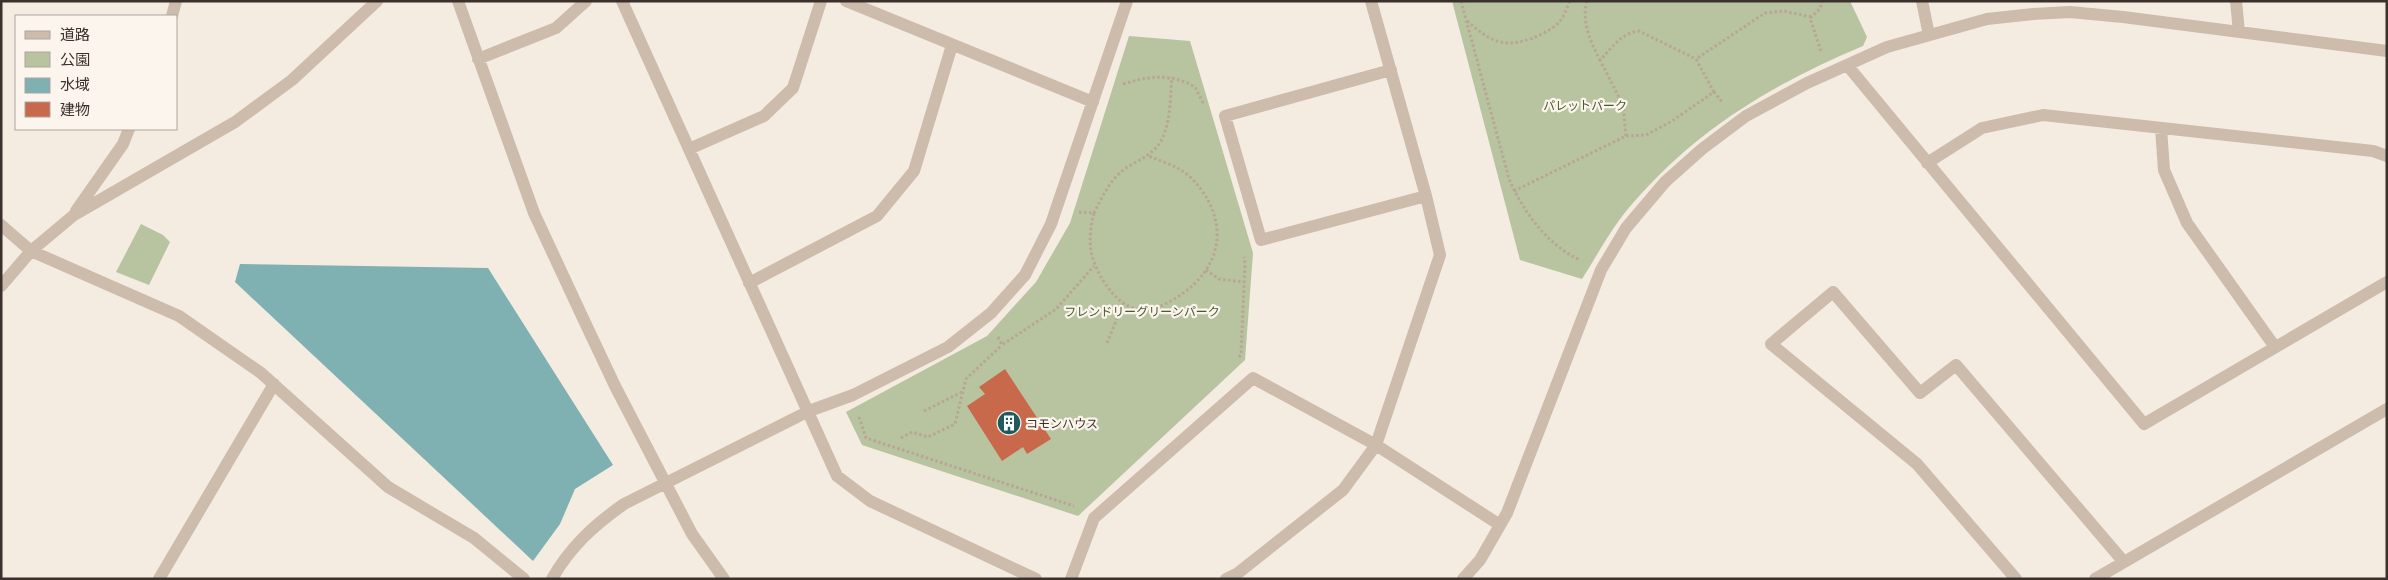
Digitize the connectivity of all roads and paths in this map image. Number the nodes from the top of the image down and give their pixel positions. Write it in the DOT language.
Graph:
graph roads {
  1 [pos="176,1"];
  2 [pos="377,1"];
  3 [pos="458,1"];
  4 [pos="586,1"];
  5 [pos="622,1"];
  6 [pos="821,1"];
  7 [pos="846,1"];
  8 [pos="1127,1"];
  9 [pos="1371,1"];
  10 [pos="1461,1"];
  11 [pos="1570,1"];
  12 [pos="1587,1"];
  13 [pos="1822,1"];
  14 [pos="1922,1"];
  15 [pos="2236,1"];
  16 [pos="2070,7"];
  17 [pos="172,15"];
  18 [pos="1811,17"];
  19 [pos="1466,20"];
  20 [pos="2239,32"];
  21 [pos="1929,35"];
  22 [pos="952,45"];
  23 [pos="2387,51"];
  24 [pos="1696,58"];
  25 [pos="478,59"];
  26 [pos="1600,60"];
  27 [pos="1847,65"];
  28 [pos="1390,70"];
  29 [pos="1828,73"];
  30 [pos="1172,77"];
  31 [pos="1714,92"];
  32 [pos="1095,97"];
  33 [pos="1206,112"];
  34 [pos="1738,121"];
  35 [pos="2161,128"];
  36 [pos="129,130"];
  37 [pos="1626,136"];
  38 [pos="689,149"];
  39 [pos="1148,156"];
  40 [pos="2387,156"];
  41 [pos="1928,163"];
  42 [pos="1514,191"];
  43 [pos="1426,196"];
  44 [pos="1056,209"];
  45 [pos="1094,213"];
  46 [pos="74,215"];
  47 [pos="1,225"];
  48 [pos="31,251"];
  49 [pos="1243,253"];
  50 [pos="1094,266"];
  51 [pos="1206,270"];
  52 [pos="1601,270"];
  53 [pos="1244,282"];
  54 [pos="2387,282"];
  55 [pos="749,284"];
  56 [pos="1,286"];
  57 [pos="1123,304"];
  58 [pos="987,316"];
  59 [pos="1107,343"];
  60 [pos="1002,345"];
  61 [pos="2275,347"];
  62 [pos="1234,361"];
  63 [pos="274,384"];
  64 [pos="963,392"];
  65 [pos="853,395"];
  66 [pos="2387,410"];
  67 [pos="809,411"];
  68 [pos="924,411"];
  69 [pos="901,438"];
  70 [pos="1376,445"];
  71 [pos="666,484"];
  72 [pos="1076,507"];
  73 [pos="1500,525"];
  74 [pos="2123,561"];
  75 [pos="159,579"];
  76 [pos="524,579"];
  77 [pos="552,579"];
  78 [pos="724,579"];
  79 [pos="1036,579"];
  80 [pos="1071,579"];
  81 [pos="1226,579"];
  82 [pos="1462,579"];
  83 [pos="2016,579"];
  84 [pos="2095,579"];
  1 -- 17 [label="street"];
  2 -- 46 [label="street"];
  3 -- 25 [label="street"];
  4 -- 25 [label="street"];
  5 -- 38 [label="street"];
  6 -- 38 [label="street"];
  7 -- 22 [label="street"];
  8 -- 32 [label="street"];
  9 -- 28 [label="street"];
  10 -- 19 [label="path"];
  11 -- 19 [label="path"];
  12 -- 26 [label="path"];
  13 -- 18 [label="path"];
  14 -- 21 [label="street"];
  15 -- 20 [label="street"];
  16 -- 20 [label="street"];
  16 -- 21 [label="street"];
  18 -- 24 [label="path"];
  18 -- 29 [label="path"];
  19 -- 42 [label="path"];
  20 -- 23 [label="street"];
  21 -- 27 [label="street"];
  22 -- 32 [label="street"];
  22 -- 55 [label="street"];
  24 -- 26 [label="path"];
  24 -- 31 [label="path"];
  25 -- 71 [label="street"];
  26 -- 37 [label="path"];
  27 -- 29 [label="street"];
  27 -- 41 [label="street"];
  28 -- 43 [label="street"];
  28 -- 43 [label="street"];
  29 -- 34 [label="street"];
  30 -- 32 [label="path"];
  30 -- 33 [label="path"];
  30 -- 39 [label="path"];
  31 -- 34 [label="path"];
  31 -- 37 [label="path"];
  32 -- 44 [label="street"];
  34 -- 52 [label="street"];
  35 -- 40 [label="street"];
  35 -- 41 [label="street"];
  35 -- 61 [label="street"];
  36 -- 46 [label="street"];
  37 -- 42 [label="path"];
  38 -- 55 [label="street"];
  39 -- 45 [label="path"];
  39 -- 51 [label="path"];
  41 -- 61 [label="street"];
  42 -- 52 [label="path"];
  43 -- 70 [label="street"];
  44 -- 45 [label="path"];
  44 -- 58 [label="street"];
  45 -- 50 [label="path"];
  46 -- 48 [label="street"];
  47 -- 48 [label="street"];
  48 -- 56 [label="street"];
  48 -- 63 [label="street"];
  49 -- 53 [label="path"];
  50 -- 57 [label="path"];
  50 -- 60 [label="path"];
  51 -- 53 [label="path"];
  51 -- 57 [label="path"];
  52 -- 73 [label="street"];
  53 -- 62 [label="path"];
  54 -- 61 [label="street"];
  55 -- 67 [label="street"];
  57 -- 59 [label="path"];
  58 -- 60 [label="path"];
  58 -- 65 [label="street"];
  60 -- 64 [label="path"];
  63 -- 75 [label="street"];
  63 -- 76 [label="street"];
  64 -- 68 [label="path"];
  64 -- 69 [label="path"];
  65 -- 67 [label="street"];
  65 -- 72 [label="path"];
  66 -- 74 [label="street"];
  67 -- 71 [label="street"];
  67 -- 79 [label="street"];
  70 -- 73 [label="street"];
  70 -- 80 [label="street"];
  70 -- 81 [label="street"];
  71 -- 77 [label="street"];
  71 -- 78 [label="street"];
  73 -- 82 [label="street"];
  74 -- 83 [label="street"];
  74 -- 84 [label="street"];
}
